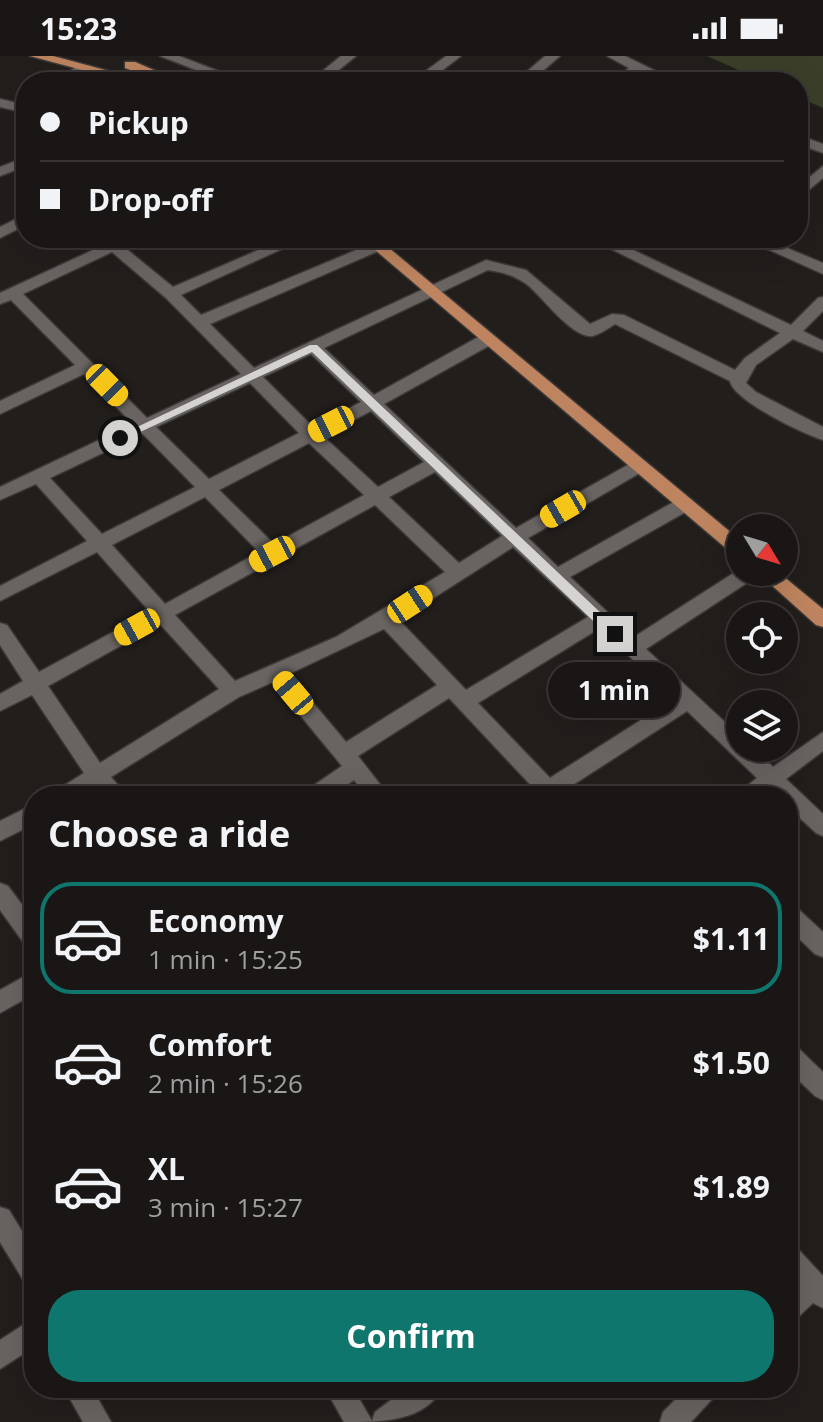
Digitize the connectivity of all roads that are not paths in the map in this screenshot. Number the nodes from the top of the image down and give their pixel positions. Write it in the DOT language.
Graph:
graph roads {
  1 [pos="37,56"];
  2 [pos="94,56"];
  3 [pos="167,56"];
  4 [pos="349,56"];
  5 [pos="454,56"];
  6 [pos="553,56"];
  7 [pos="614,56"];
  8 [pos="83,67"];
  9 [pos="638,67"];
  10 [pos="78,72"];
  11 [pos="103,72"];
  12 [pos="150,72"];
  13 [pos="212,72"];
  14 [pos="329,72"];
  15 [pos="432,72"];
  16 [pos="534,72"];
  17 [pos="632,72"];
  18 [pos="649,72"];
  19 [pos="823,170"];
  20 [pos="808,185"];
  21 [pos="110,248"];
  22 [pos="116,248"];
  23 [pos="276,248"];
  24 [pos="360,248"];
  25 [pos="380,248"];
  26 [pos="617,248"];
  27 [pos="775,248"];
  28 [pos="823,269"];
  29 [pos="431,291"];
  30 [pos="171,294"];
  31 [pos="4,295"];
  32 [pos="823,302"];
  33 [pos="199,322"];
  34 [pos="793,332"];
  35 [pos="488,339"];
  36 [pos="313,347"];
  37 [pos="823,347"];
  38 [pos="87,366"];
  39 [pos="252,376"];
  40 [pos="737,378"];
  41 [pos="371,404"];
  42 [pos="0,408"];
  43 [pos="147,425"];
  44 [pos="823,434"];
  45 [pos="311,435"];
  46 [pos="435,464"];
  47 [pos="639,466"];
  48 [pos="38,475"];
  49 [pos="208,488"];
  50 [pos="0,494"];
  51 [pos="377,497"];
  52 [pos="685,504"];
  53 [pos="513,538"];
  54 [pos="726,538"];
  55 [pos="97,544"];
  56 [pos="272,554"];
  57 [pos="458,573"];
  58 [pos="555,577"];
  59 [pos="728,586"];
  60 [pos="783,586"];
  61 [pos="0,594"];
  62 [pos="162,613"];
  63 [pos="386,619"];
  64 [pos="600,619"];
  65 [pos="823,620"];
  66 [pos="0,630"];
  67 [pos="631,649"];
  68 [pos="276,672"];
  69 [pos="36,684"];
  70 [pos="232,691"];
  71 [pos="457,694"];
  72 [pos="687,701"];
  73 [pos="0,703"];
  74 [pos="823,740"];
  75 [pos="350,761"];
  76 [pos="98,777"];
  77 [pos="770,780"];
  78 [pos="82,786"];
  79 [pos="107,786"];
  80 [pos="324,786"];
  81 [pos="371,786"];
  82 [pos="544,786"];
  83 [pos="561,786"];
  84 [pos="762,786"];
  85 [pos="777,786"];
  86 [pos="798,805"];
  87 [pos="24,819"];
  88 [pos="823,827"];
  89 [pos="0,832"];
  90 [pos="0,893"];
  91 [pos="798,921"];
  92 [pos="24,925"];
  93 [pos="819,937"];
  94 [pos="24,988"];
  95 [pos="0,1002"];
  96 [pos="798,1064"];
  97 [pos="823,1088"];
  98 [pos="0,1219"];
  99 [pos="24,1258"];
  100 [pos="798,1268"];
  101 [pos="818,1290"];
  102 [pos="798,1303"];
  103 [pos="24,1338"];
  104 [pos="0,1356"];
  105 [pos="83,1398"];
  106 [pos="344,1398"];
  107 [pos="416,1398"];
  108 [pos="696,1398"];
  109 [pos="98,1422"];
  110 [pos="359,1422"];
  111 [pos="385,1422"];
  112 [pos="673,1422"];
  1 -- 8 [label="main road"];
  2 -- 12 [label="main road"];
  3 -- 13 [label="street"];
  4 -- 14 [label="street"];
  5 -- 15 [label="street"];
  6 -- 16 [label="street"];
  7 -- 9 [label="street"];
  8 -- 10 [label="street"];
  8 -- 11 [label="main road"];
  9 -- 17 [label="street"];
  9 -- 18 [label="street"];
  19 -- 20 [label="street"];
  21 -- 31 [label="street"];
  22 -- 30 [label="street"];
  23 -- 30 [label="street"];
  24 -- 33 [label="street"];
  25 -- 29 [label="main road"];
  26 -- 34 [label="street"];
  27 -- 28 [label="street"];
  29 -- 35 [label="main road"];
  29 -- 36 [label="street"];
  29 -- 40 [label="street"];
  30 -- 33 [label="street"];
  31 -- 38 [label="street"];
  32 -- 34 [label="street"];
  33 -- 39 [label="street"];
  34 -- 37 [label="street"];
  34 -- 40 [label="street"];
  35 -- 41 [label="street"];
  35 -- 47 [label="main road"];
  36 -- 39 [label="street"];
  36 -- 41 [label="street"];
  38 -- 42 [label="street"];
  38 -- 43 [label="street"];
  39 -- 43 [label="street"];
  39 -- 45 [label="street"];
  40 -- 44 [label="street"];
  41 -- 45 [label="street"];
  41 -- 46 [label="street"];
  43 -- 48 [label="street"];
  43 -- 49 [label="street"];
  45 -- 49 [label="street"];
  45 -- 51 [label="street"];
  46 -- 51 [label="street"];
  46 -- 53 [label="street"];
  47 -- 52 [label="main road"];
  47 -- 53 [label="street"];
  48 -- 50 [label="street"];
  48 -- 55 [label="street"];
  49 -- 55 [label="street"];
  49 -- 56 [label="street"];
  51 -- 56 [label="street"];
  51 -- 57 [label="street"];
  52 -- 54 [label="main road"];
  52 -- 58 [label="street"];
  53 -- 57 [label="street"];
  53 -- 58 [label="street"];
  55 -- 61 [label="street"];
  55 -- 62 [label="street"];
  56 -- 62 [label="street"];
  57 -- 63 [label="street"];
  58 -- 64 [label="street"];
  59 -- 67 [label="street"];
  60 -- 65 [label="main road"];
  62 -- 69 [label="street"];
  62 -- 70 [label="street"];
  63 -- 68 [label="street"];
  63 -- 71 [label="street"];
  64 -- 67 [label="street"];
  64 -- 71 [label="street"];
  66 -- 69 [label="street"];
  67 -- 72 [label="street"];
  68 -- 70 [label="street"];
  68 -- 75 [label="street"];
  69 -- 73 [label="street"];
  69 -- 76 [label="street"];
  70 -- 76 [label="street"];
  71 -- 75 [label="street"];
  71 -- 82 [label="street"];
  72 -- 77 [label="street"];
  72 -- 83 [label="street"];
  74 -- 77 [label="street"];
  75 -- 80 [label="street"];
  75 -- 81 [label="street"];
  76 -- 78 [label="street"];
  76 -- 79 [label="street"];
  77 -- 84 [label="street"];
  77 -- 85 [label="street"];
  86 -- 88 [label="street"];
  87 -- 89 [label="street"];
  90 -- 92 [label="street"];
  91 -- 93 [label="street"];
  94 -- 95 [label="street"];
  96 -- 97 [label="street"];
  98 -- 99 [label="street"];
  100 -- 101 [label="street"];
  101 -- 102 [label="street"];
  103 -- 104 [label="street"];
  105 -- 109 [label="street"];
  106 -- 110 [label="street"];
  107 -- 111 [label="street"];
  108 -- 112 [label="street"];
}
